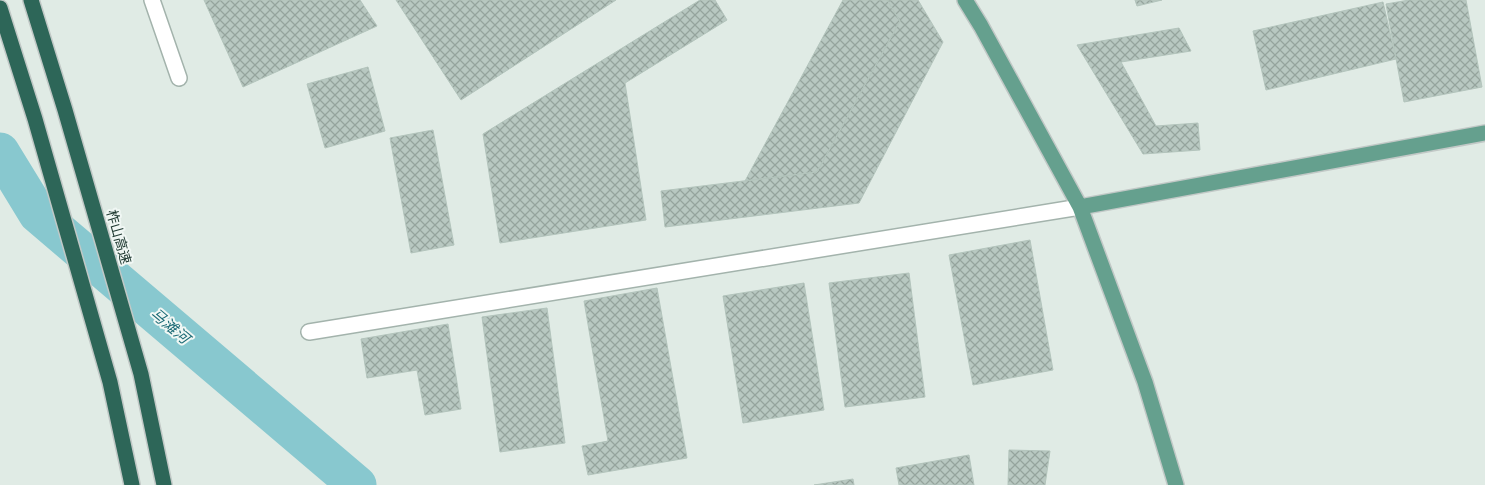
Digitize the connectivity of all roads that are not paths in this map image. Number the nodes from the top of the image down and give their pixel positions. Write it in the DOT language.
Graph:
graph roads {
  1 [pos="31,0"];
  2 [pos="152,0"];
  3 [pos="965,0"];
  4 [pos="0,8"];
  5 [pos="179,78"];
  6 [pos="1485,133"];
  7 [pos="1080,207"];
  8 [pos="310,332"];
  9 [pos="132,485"];
  10 [pos="164,485"];
  11 [pos="1176,485"];
  1 -- 10 [label="highway, 柞山高速"];
  2 -- 5 [label="street"];
  3 -- 7 [label="main road"];
  4 -- 9 [label="highway"];
  6 -- 7 [label="main road"];
  7 -- 8 [label="street"];
  7 -- 11 [label="main road"];
}
